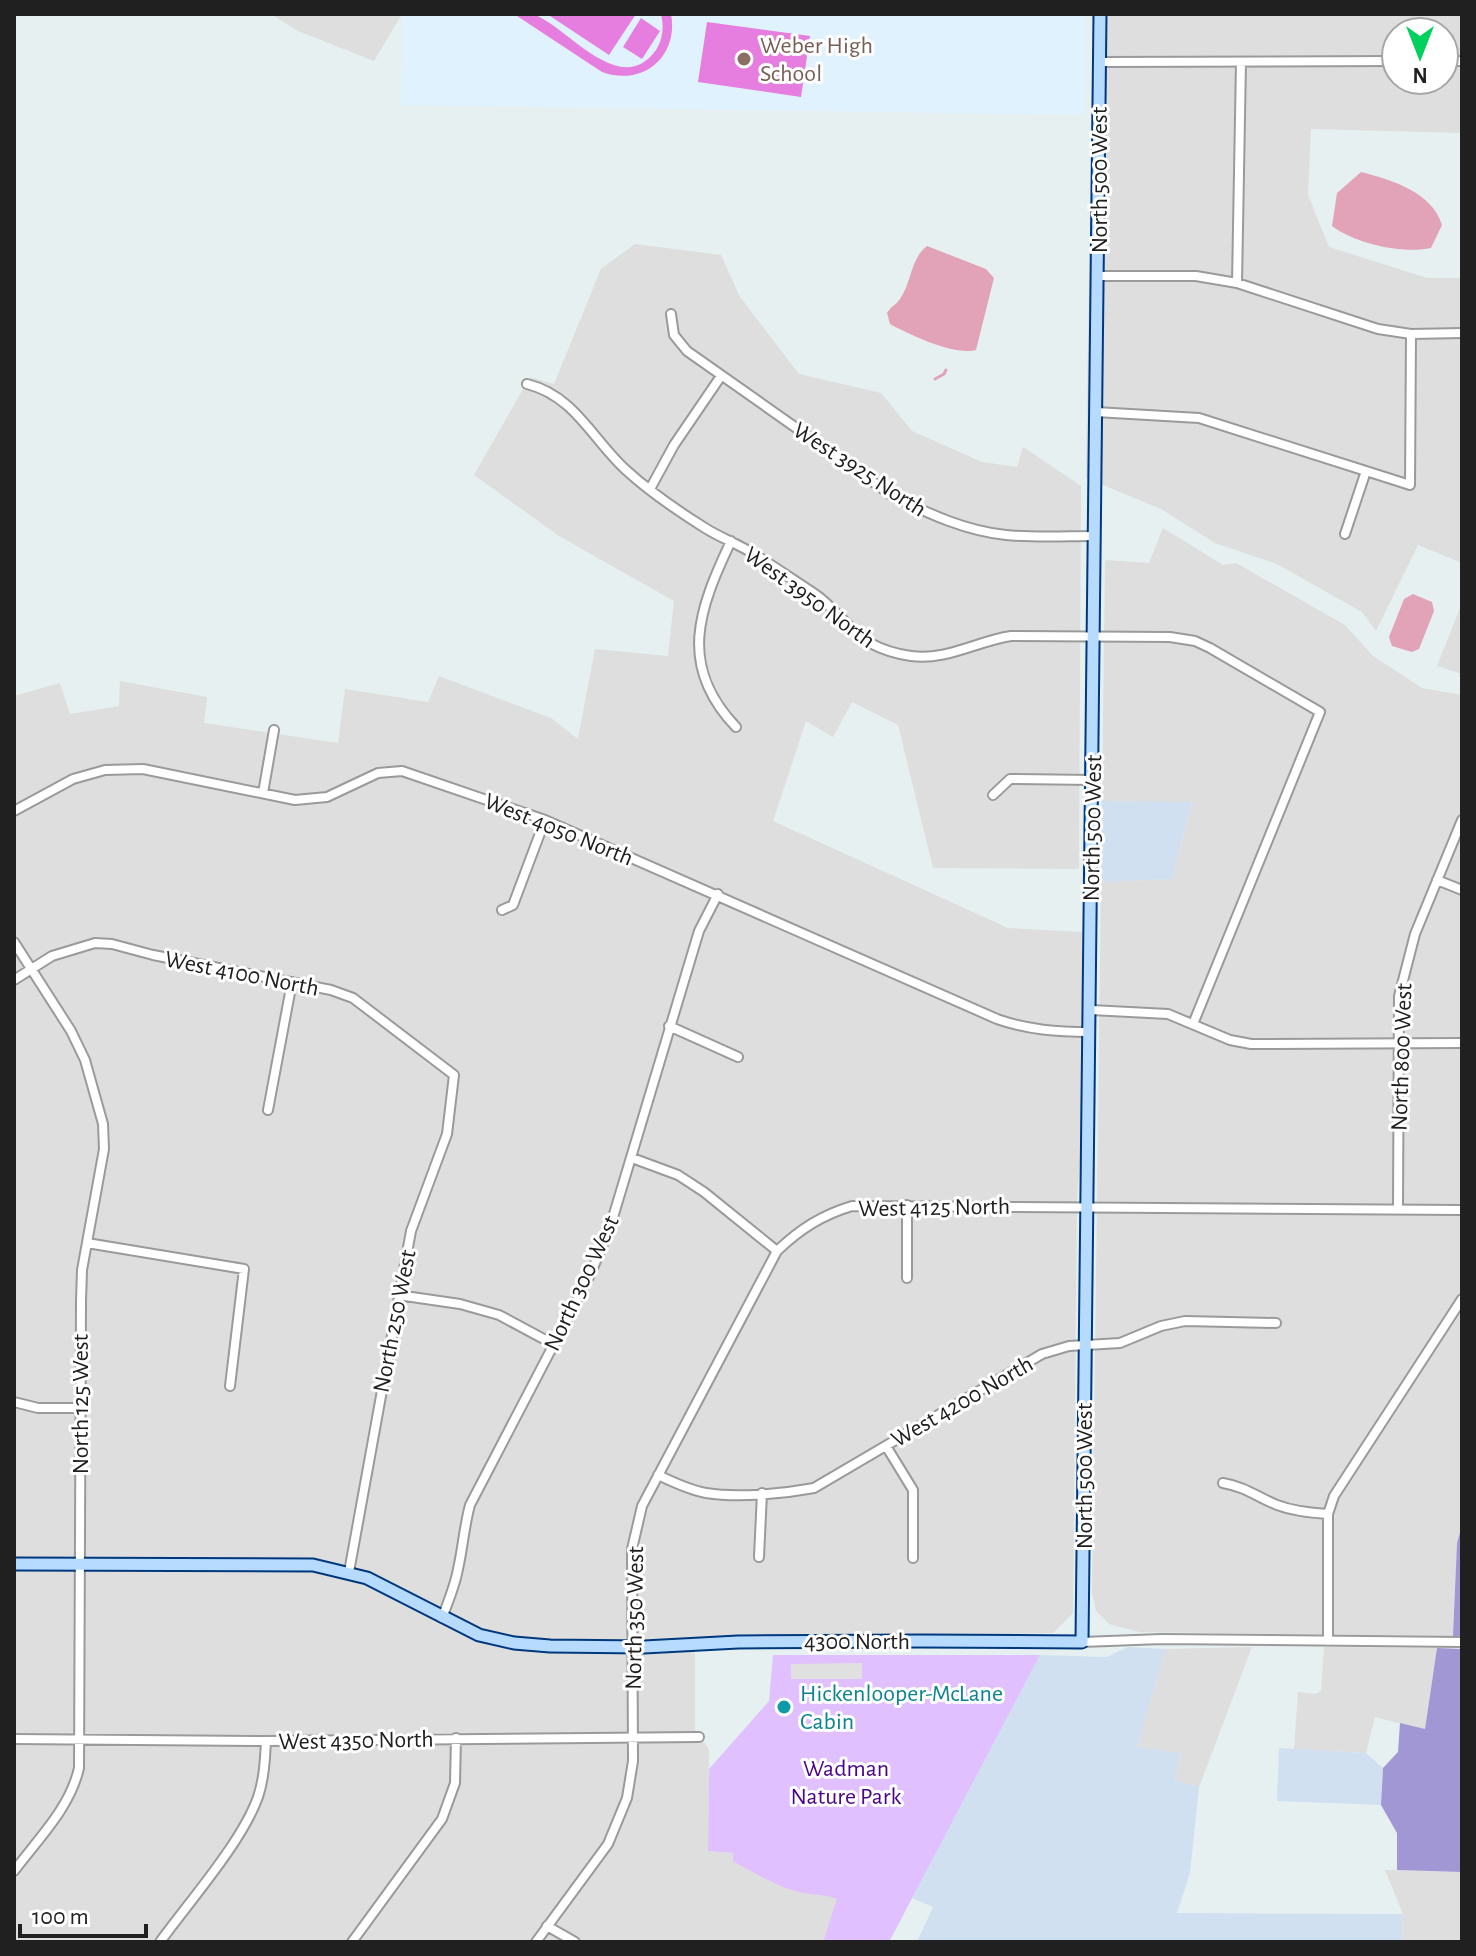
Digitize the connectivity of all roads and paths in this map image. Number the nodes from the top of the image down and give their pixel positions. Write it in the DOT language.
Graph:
graph roads {
  1 [pos="1100,14"];
  2 [pos="1380,61"];
  3 [pos="1100,62"];
  4 [pos="1241,62"];
  5 [pos="1098,276"];
  6 [pos="1237,283"];
  7 [pos="671,314"];
  8 [pos="1462,333"];
  9 [pos="1411,334"];
  10 [pos="721,376"];
  11 [pos="527,384"];
  12 [pos="1096,412"];
  13 [pos="1366,471"];
  14 [pos="650,489"];
  15 [pos="1345,534"];
  16 [pos="1095,536"];
  17 [pos="731,541"];
  18 [pos="1094,635"];
  19 [pos="736,727"];
  20 [pos="274,730"];
  21 [pos="1093,780"];
  22 [pos="263,793"];
  23 [pos="993,795"];
  24 [pos="14,811"];
  25 [pos="545,820"];
  26 [pos="1462,820"];
  27 [pos="1437,880"];
  28 [pos="1462,890"];
  29 [pos="718,894"];
  30 [pos="502,910"];
  31 [pos="14,942"];
  32 [pos="31,969"];
  33 [pos="14,980"];
  34 [pos="292,982"];
  35 [pos="1091,1010"];
  36 [pos="1193,1024"];
  37 [pos="669,1026"];
  38 [pos="1090,1032"];
  39 [pos="1462,1043"];
  40 [pos="1399,1044"];
  41 [pos="738,1057"];
  42 [pos="454,1075"];
  43 [pos="268,1110"];
  44 [pos="632,1158"];
  45 [pos="907,1205"];
  46 [pos="1086,1207"];
  47 [pos="1398,1209"];
  48 [pos="1462,1210"];
  49 [pos="87,1243"];
  50 [pos="777,1251"];
  51 [pos="907,1278"];
  52 [pos="398,1295"];
  53 [pos="1462,1299"];
  54 [pos="1276,1323"];
  55 [pos="553,1344"];
  56 [pos="1085,1344"];
  57 [pos="230,1386"];
  58 [pos="14,1402"];
  59 [pos="80,1408"];
  60 [pos="886,1446"];
  61 [pos="658,1475"];
  62 [pos="1223,1483"];
  63 [pos="762,1493"];
  64 [pos="1328,1514"];
  65 [pos="759,1557"];
  66 [pos="913,1558"];
  67 [pos="14,1564"];
  68 [pos="80,1564"];
  69 [pos="349,1572"];
  70 [pos="442,1618"];
  71 [pos="1328,1641"];
  72 [pos="1082,1642"];
  73 [pos="1462,1642"];
  74 [pos="632,1646"];
  75 [pos="633,1736"];
  76 [pos="699,1737"];
  77 [pos="456,1738"];
  78 [pos="14,1739"];
  79 [pos="81,1739"];
  80 [pos="266,1741"];
  81 [pos="14,1871"];
  82 [pos="547,1926"];
  83 [pos="160,1942"];
  84 [pos="352,1942"];
  85 [pos="536,1942"];
  86 [pos="575,1942"];
  1 -- 3 [label="street, North 500 West"];
  2 -- 4 [label="street"];
  3 -- 4 [label="street"];
  3 -- 5 [label="street, North 500 West"];
  4 -- 6 [label="street"];
  5 -- 6 [label="street"];
  5 -- 12 [label="street, North 500 West"];
  6 -- 9 [label="street"];
  7 -- 10 [label="street, West 3925 North"];
  8 -- 9 [label="street"];
  9 -- 13 [label="street"];
  10 -- 14 [label="street"];
  10 -- 16 [label="street, West 3925 North"];
  11 -- 14 [label="street, West 3950 North"];
  12 -- 13 [label="street"];
  12 -- 16 [label="street, North 500 West"];
  13 -- 15 [label="street"];
  14 -- 17 [label="street, West 3950 North"];
  16 -- 18 [label="street, North 500 West"];
  17 -- 18 [label="street, West 3950 North"];
  17 -- 19 [label="street"];
  18 -- 21 [label="street, North 500 West"];
  18 -- 36 [label="street, West 3950 North"];
  20 -- 22 [label="street"];
  21 -- 23 [label="street"];
  21 -- 35 [label="street, North 500 West"];
  22 -- 24 [label="street, West 4050 North"];
  22 -- 25 [label="street, West 4050 North"];
  25 -- 29 [label="street, West 4050 North"];
  25 -- 30 [label="street"];
  26 -- 27 [label="street, North 800 West"];
  27 -- 28 [label="street"];
  27 -- 40 [label="street, North 800 West"];
  29 -- 37 [label="street, North 300 West"];
  29 -- 38 [label="street, West 4050 North"];
  31 -- 32 [label="street, North 125 West"];
  32 -- 33 [label="street, West 4100 North"];
  32 -- 34 [label="street, West 4100 North"];
  32 -- 49 [label="street, North 125 West"];
  34 -- 42 [label="street, West 4100 North"];
  34 -- 43 [label="street"];
  35 -- 36 [label="street"];
  35 -- 38 [label="street, North 500 West"];
  36 -- 40 [label="street"];
  37 -- 41 [label="street"];
  37 -- 44 [label="street, North 300 West"];
  38 -- 46 [label="street, North 500 West"];
  39 -- 40 [label="street"];
  40 -- 47 [label="street, North 800 West"];
  42 -- 52 [label="street, North 250 West"];
  44 -- 50 [label="street"];
  44 -- 55 [label="street, North 300 West"];
  45 -- 46 [label="street, West 4125 North"];
  45 -- 50 [label="street, West 4125 North"];
  45 -- 51 [label="street"];
  46 -- 47 [label="street, West 4125 North"];
  46 -- 56 [label="street, North 500 West"];
  47 -- 48 [label="street, West 4125 North"];
  49 -- 57 [label="street"];
  49 -- 59 [label="street, North 125 West"];
  50 -- 61 [label="street, North 350 West"];
  52 -- 55 [label="street"];
  52 -- 69 [label="street, North 250 West"];
  53 -- 64 [label="street"];
  54 -- 56 [label="street, West 4200 North"];
  55 -- 70 [label="street, North 300 West"];
  56 -- 60 [label="street, West 4200 North"];
  56 -- 72 [label="street, North 500 West"];
  58 -- 59 [label="street"];
  59 -- 68 [label="street, North 125 West"];
  60 -- 63 [label="street, West 4200 North"];
  60 -- 66 [label="street"];
  61 -- 63 [label="street, West 4200 North"];
  61 -- 74 [label="street, North 350 West"];
  62 -- 64 [label="street"];
  63 -- 65 [label="street"];
  64 -- 71 [label="street"];
  67 -- 68 [label="street, 4300 North"];
  68 -- 69 [label="street, 4300 North"];
  68 -- 79 [label="street, North 125 West"];
  69 -- 70 [label="street, 4300 North"];
  70 -- 74 [label="street, 4300 North"];
  71 -- 72 [label="street"];
  71 -- 73 [label="street"];
  72 -- 74 [label="street, 4300 North"];
  74 -- 75 [label="street, North 350 West"];
  75 -- 76 [label="street, West 4350 North"];
  75 -- 77 [label="street, West 4350 North"];
  75 -- 82 [label="street, North 350 West"];
  77 -- 80 [label="street, West 4350 North"];
  77 -- 84 [label="street"];
  78 -- 79 [label="street, West 4350 North"];
  79 -- 80 [label="street, West 4350 North"];
  79 -- 81 [label="street, North 125 West"];
  80 -- 83 [label="street"];
  82 -- 85 [label="street, North 350 West"];
  82 -- 86 [label="street"];
}
